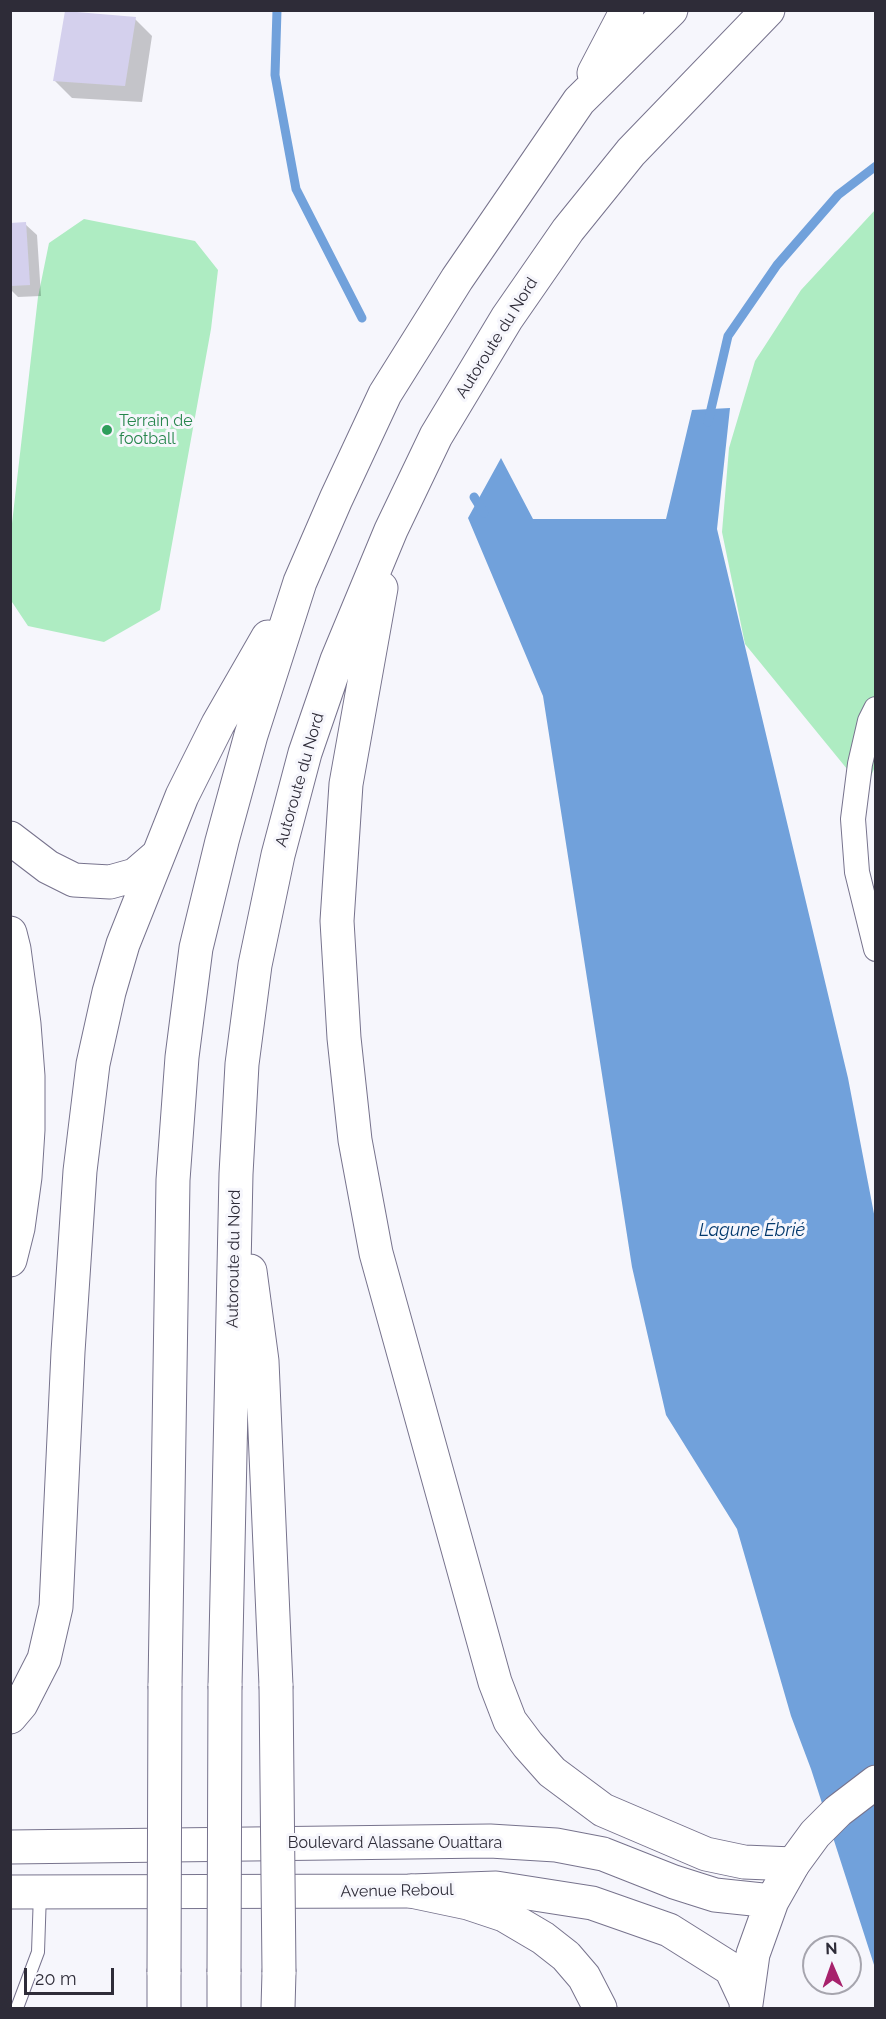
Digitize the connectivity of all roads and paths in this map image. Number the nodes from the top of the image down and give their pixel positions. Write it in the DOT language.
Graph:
graph roads {
  1 [pos="627,10"];
  2 [pos="671,10"];
  3 [pos="768,10"];
  4 [pos="579,101"];
  5 [pos="391,530"];
  6 [pos="300,582"];
  7 [pos="876,709"];
  8 [pos="10,838"];
  9 [pos="157,856"];
  10 [pos="10,933"];
  11 [pos="876,949"];
  12 [pos="236,1174"];
  13 [pos="10,1260"];
  14 [pos="10,1718"];
  15 [pos="876,1782"];
  16 [pos="10,1847"];
  17 [pos="793,1864"];
  18 [pos="25,1892"];
  19 [pos="411,1892"];
  20 [pos="772,1901"];
  21 [pos="746,2005"];
  22 [pos="17,2008"];
  23 [pos="164,2008"];
  24 [pos="224,2008"];
  25 [pos="278,2008"];
  26 [pos="600,2008"];
  1 -- 4 [label="main road"];
  2 -- 4 [label="main road"];
  3 -- 5 [label="main road, Autoroute du Nord"];
  4 -- 6 [label="main road"];
  5 -- 12 [label="main road, Autoroute du Nord"];
  5 -- 17 [label="main road"];
  6 -- 9 [label="main road"];
  6 -- 23 [label="main road, bridge"];
  7 -- 11 [label="street"];
  8 -- 9 [label="main road"];
  9 -- 14 [label="main road"];
  10 -- 13 [label="main road"];
  12 -- 24 [label="main road, Autoroute du Nord, bridge"];
  12 -- 25 [label="main road, bridge"];
  15 -- 17 [label="main road"];
  16 -- 20 [label="main road, Boulevard Alassane Ouattara"];
  17 -- 20 [label="main road"];
  18 -- 19 [label="main road, Avenue Reboul"];
  18 -- 22 [label="lane"];
  19 -- 21 [label="main road, Avenue Reboul"];
  19 -- 26 [label="main road"];
  20 -- 21 [label="main road"];
}
